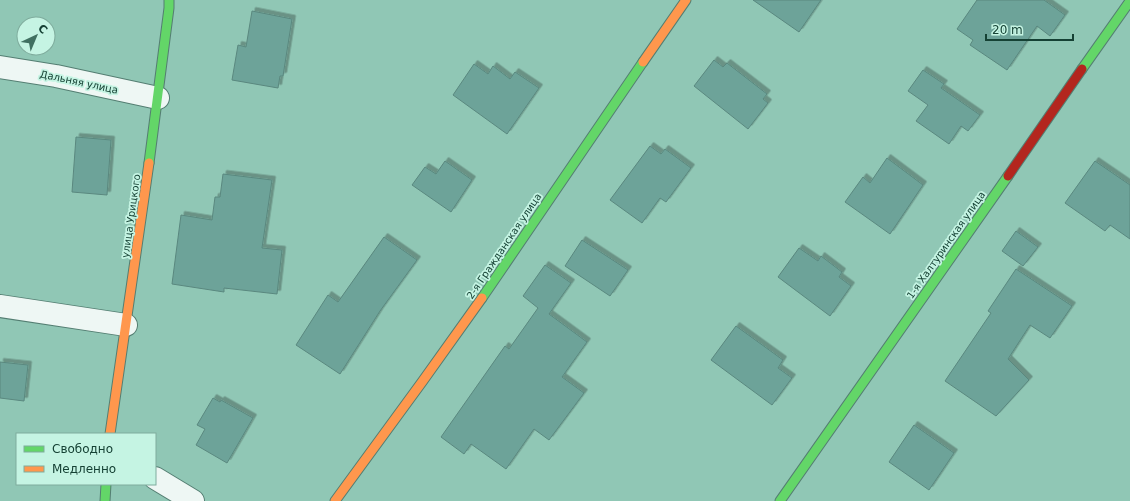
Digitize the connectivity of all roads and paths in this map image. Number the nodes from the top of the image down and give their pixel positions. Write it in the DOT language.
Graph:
graph roads {
  1 [pos="169,0"];
  2 [pos="686,0"];
  3 [pos="1130,1"];
  4 [pos="0,67"];
  5 [pos="158,98"];
  6 [pos="0,306"];
  7 [pos="126,326"];
  8 [pos="110,433"];
  9 [pos="156,479"];
  10 [pos="106,485"];
  11 [pos="105,501"];
  12 [pos="193,501"];
  13 [pos="335,501"];
  14 [pos="780,501"];
  1 -- 5 [label="street, улица Урицкого"];
  2 -- 13 [label="street, 2-я Гражданская улица"];
  3 -- 14 [label="street, 1-я Халтуринская улица"];
  4 -- 5 [label="street, Дальняя улица"];
  5 -- 7 [label="street, улица Урицкого"];
  6 -- 7 [label="street"];
  7 -- 8 [label="street, улица Урицкого"];
  9 -- 12 [label="street"];
  10 -- 11 [label="street"];
}
